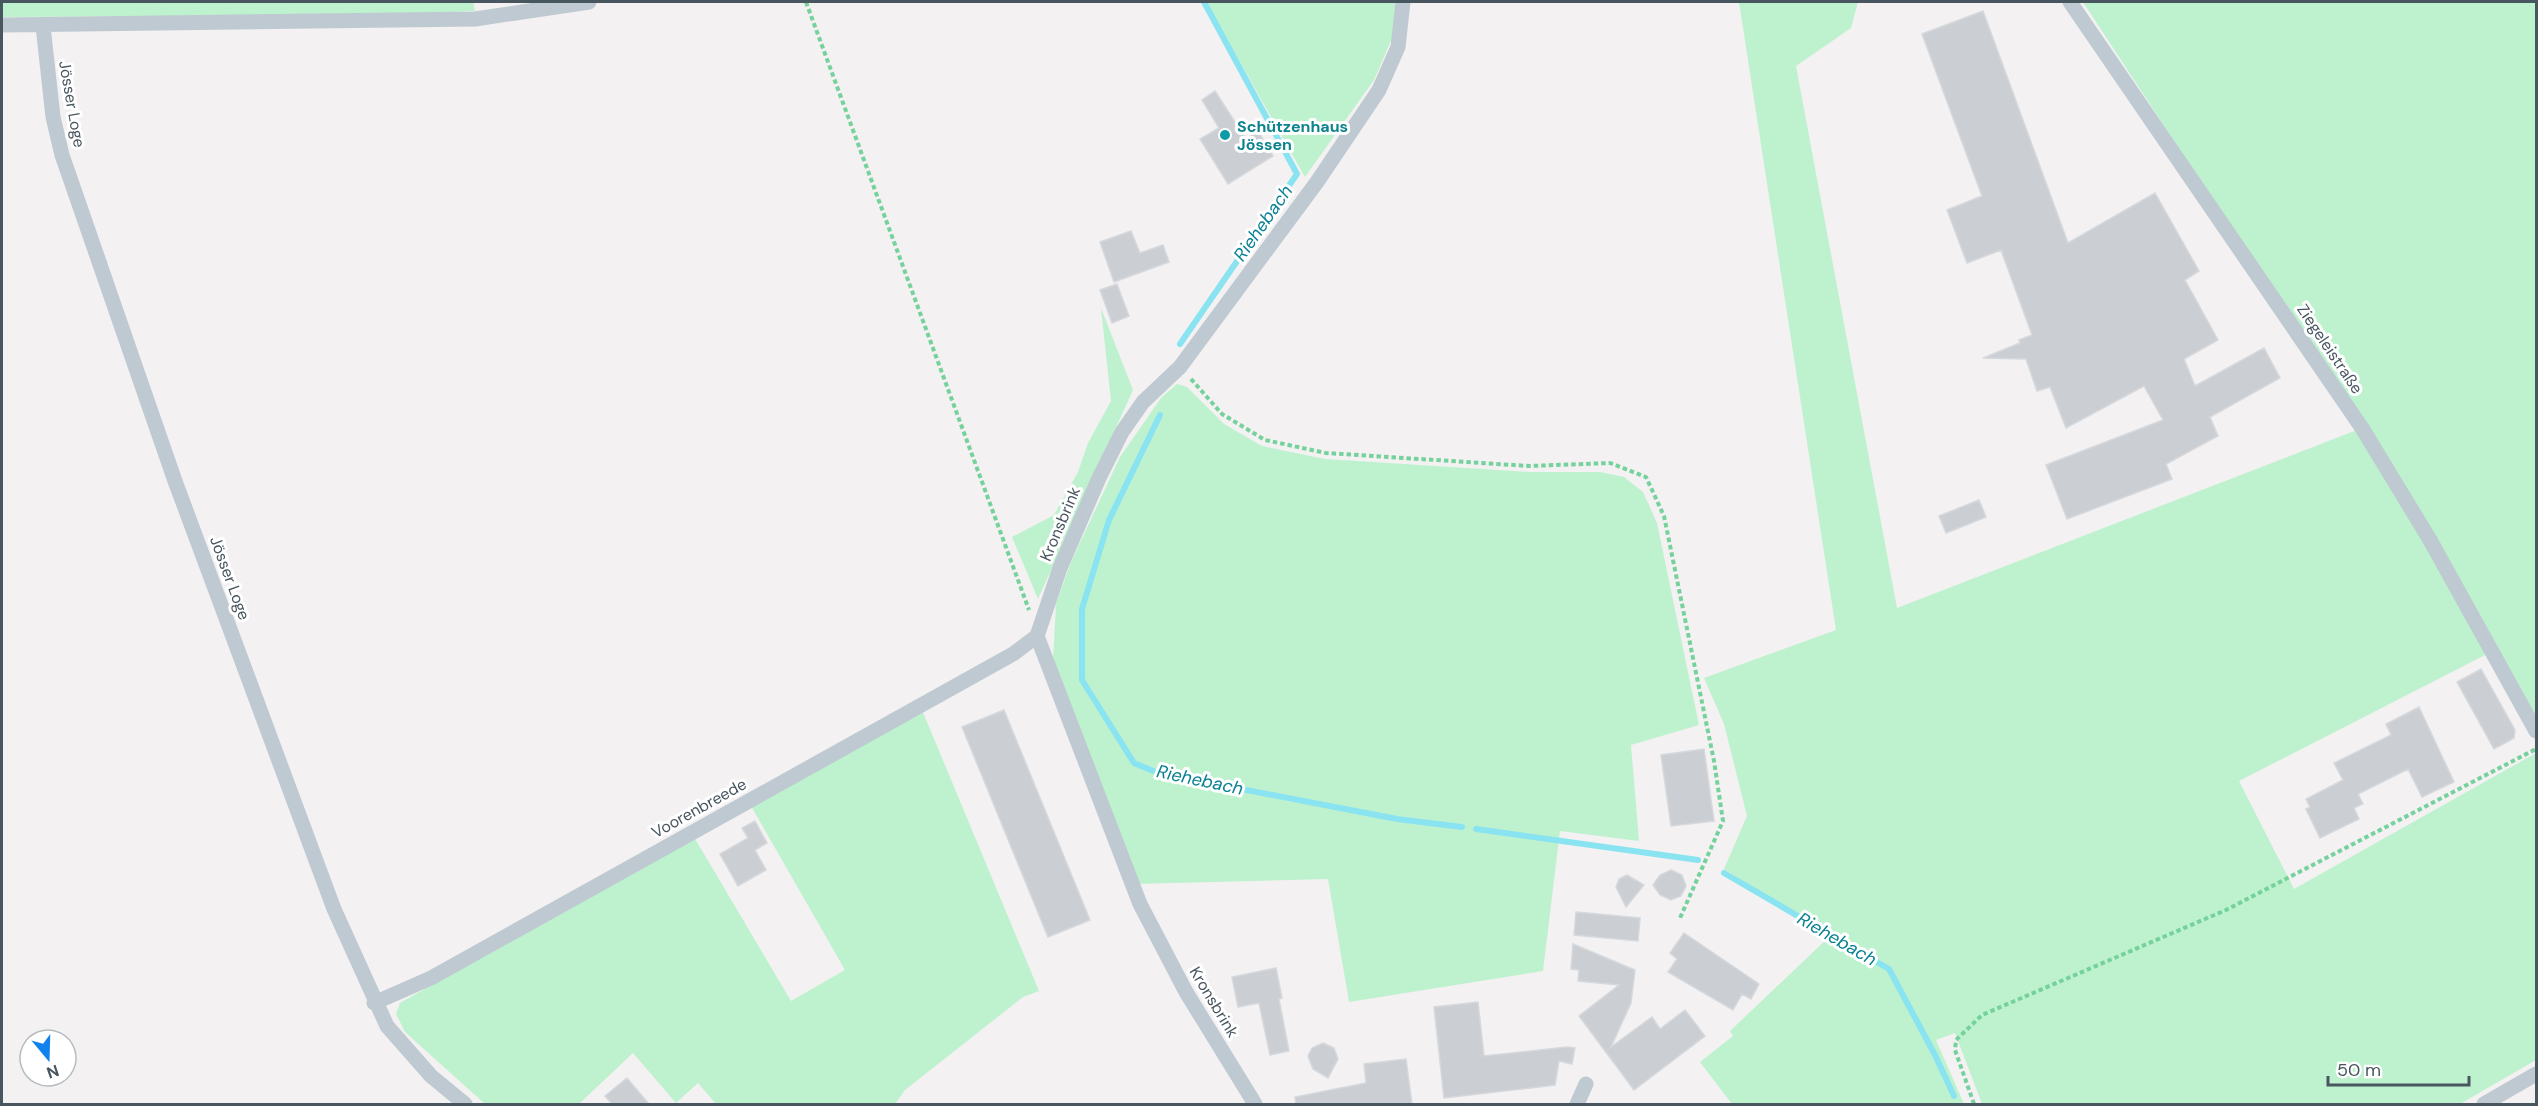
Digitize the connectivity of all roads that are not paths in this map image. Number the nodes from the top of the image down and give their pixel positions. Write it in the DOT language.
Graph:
graph roads {
  1 [pos="590,2"];
  2 [pos="1403,2"];
  3 [pos="2070,2"];
  4 [pos="2,25"];
  5 [pos="43,26"];
  6 [pos="1037,636"];
  7 [pos="2536,731"];
  8 [pos="374,1003"];
  9 [pos="2536,1074"];
  10 [pos="1586,1084"];
  11 [pos="465,1104"];
  12 [pos="1255,1104"];
  13 [pos="1577,1104"];
  14 [pos="2484,1104"];
  1 -- 5 [label="street"];
  2 -- 6 [label="street, Kronsbrink"];
  3 -- 7 [label="street, Ziegeleistraße"];
  4 -- 5 [label="street"];
  5 -- 8 [label="street, Jösser Loge"];
  6 -- 8 [label="street, Voorenbreede"];
  6 -- 12 [label="street, Kronsbrink"];
  8 -- 11 [label="street, Jösser Loge"];
  9 -- 14 [label="street"];
  10 -- 13 [label="street"];
}
